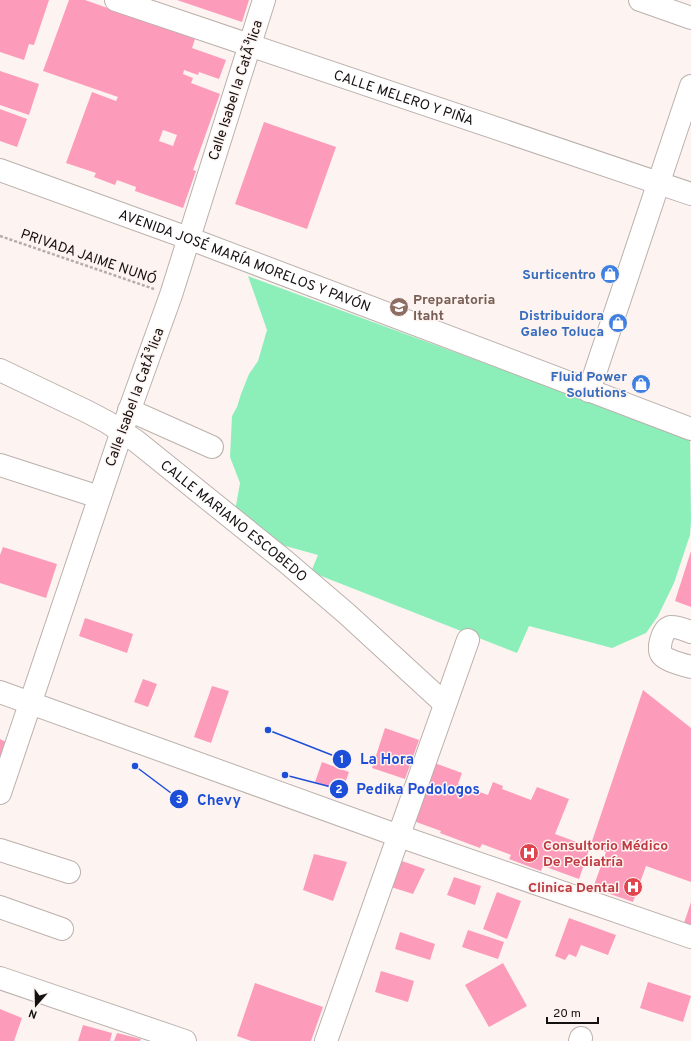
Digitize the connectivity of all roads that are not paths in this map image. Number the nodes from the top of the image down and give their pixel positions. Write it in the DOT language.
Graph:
graph roads {
  1 [pos="264,0"];
  2 [pos="640,0"];
  3 [pos="129,2"];
  4 [pos="168,8"];
  5 [pos="691,18"];
  6 [pos="249,44"];
  7 [pos="691,86"];
  8 [pos="0,170"];
  9 [pos="659,183"];
  10 [pos="691,194"];
  11 [pos="188,238"];
  12 [pos="0,370"];
  13 [pos="589,391"];
  14 [pos="129,410"];
  15 [pos="691,429"];
  16 [pos="122,431"];
  17 [pos="212,447"];
  18 [pos="0,465"];
  19 [pos="99,497"];
  20 [pos="691,632"];
  21 [pos="468,640"];
  22 [pos="691,667"];
  23 [pos="0,692"];
  24 [pos="30,703"];
  25 [pos="446,704"];
  26 [pos="0,793"];
  27 [pos="399,836"];
  28 [pos="0,850"];
  29 [pos="69,872"];
  30 [pos="0,907"];
  31 [pos="62,929"];
  32 [pos="691,937"];
  33 [pos="0,978"];
  34 [pos="180,1040"];
  35 [pos="326,1041"];
  1 -- 6 [label="street, Calle Isabel la CatÃ³lica"];
  2 -- 5 [label="street"];
  3 -- 4 [label="street, CALLE MELERO Y PIÑA"];
  4 -- 6 [label="street, CALLE MELERO Y PIÑA"];
  6 -- 9 [label="street, CALLE MELERO Y PIÑA"];
  6 -- 11 [label="street, Calle Isabel la CatÃ³lica"];
  7 -- 9 [label="street"];
  8 -- 11 [label="street, AVENIDA JOSÉ MARÍA MORELOS Y PAVÓN"];
  9 -- 10 [label="street, CALLE MELERO Y PIÑA"];
  9 -- 13 [label="street"];
  11 -- 13 [label="street, AVENIDA JOSÉ MARÍA MORELOS Y PAVÓN"];
  11 -- 14 [label="street, Calle Isabel la CatÃ³lica"];
  12 -- 16 [label="street, CALLE MARIANO ESCOBEDO"];
  13 -- 15 [label="street, AVENIDA JOSÉ MARÍA MORELOS Y PAVÓN"];
  14 -- 16 [label="street, Calle Isabel la CatÃ³lica"];
  14 -- 17 [label="street"];
  16 -- 19 [label="street, Calle Isabel la CatÃ³lica"];
  16 -- 25 [label="street, CALLE MARIANO ESCOBEDO"];
  18 -- 19 [label="street"];
  19 -- 24 [label="street, Calle Isabel la CatÃ³lica"];
  20 -- 22 [label="street"];
  21 -- 25 [label="street"];
  23 -- 24 [label="street"];
  24 -- 26 [label="street, Calle Isabel la CatÃ³lica"];
  24 -- 27 [label="street"];
  25 -- 27 [label="street"];
  27 -- 32 [label="street"];
  27 -- 35 [label="street"];
  28 -- 29 [label="street"];
  30 -- 31 [label="street"];
  33 -- 34 [label="street"];
}
